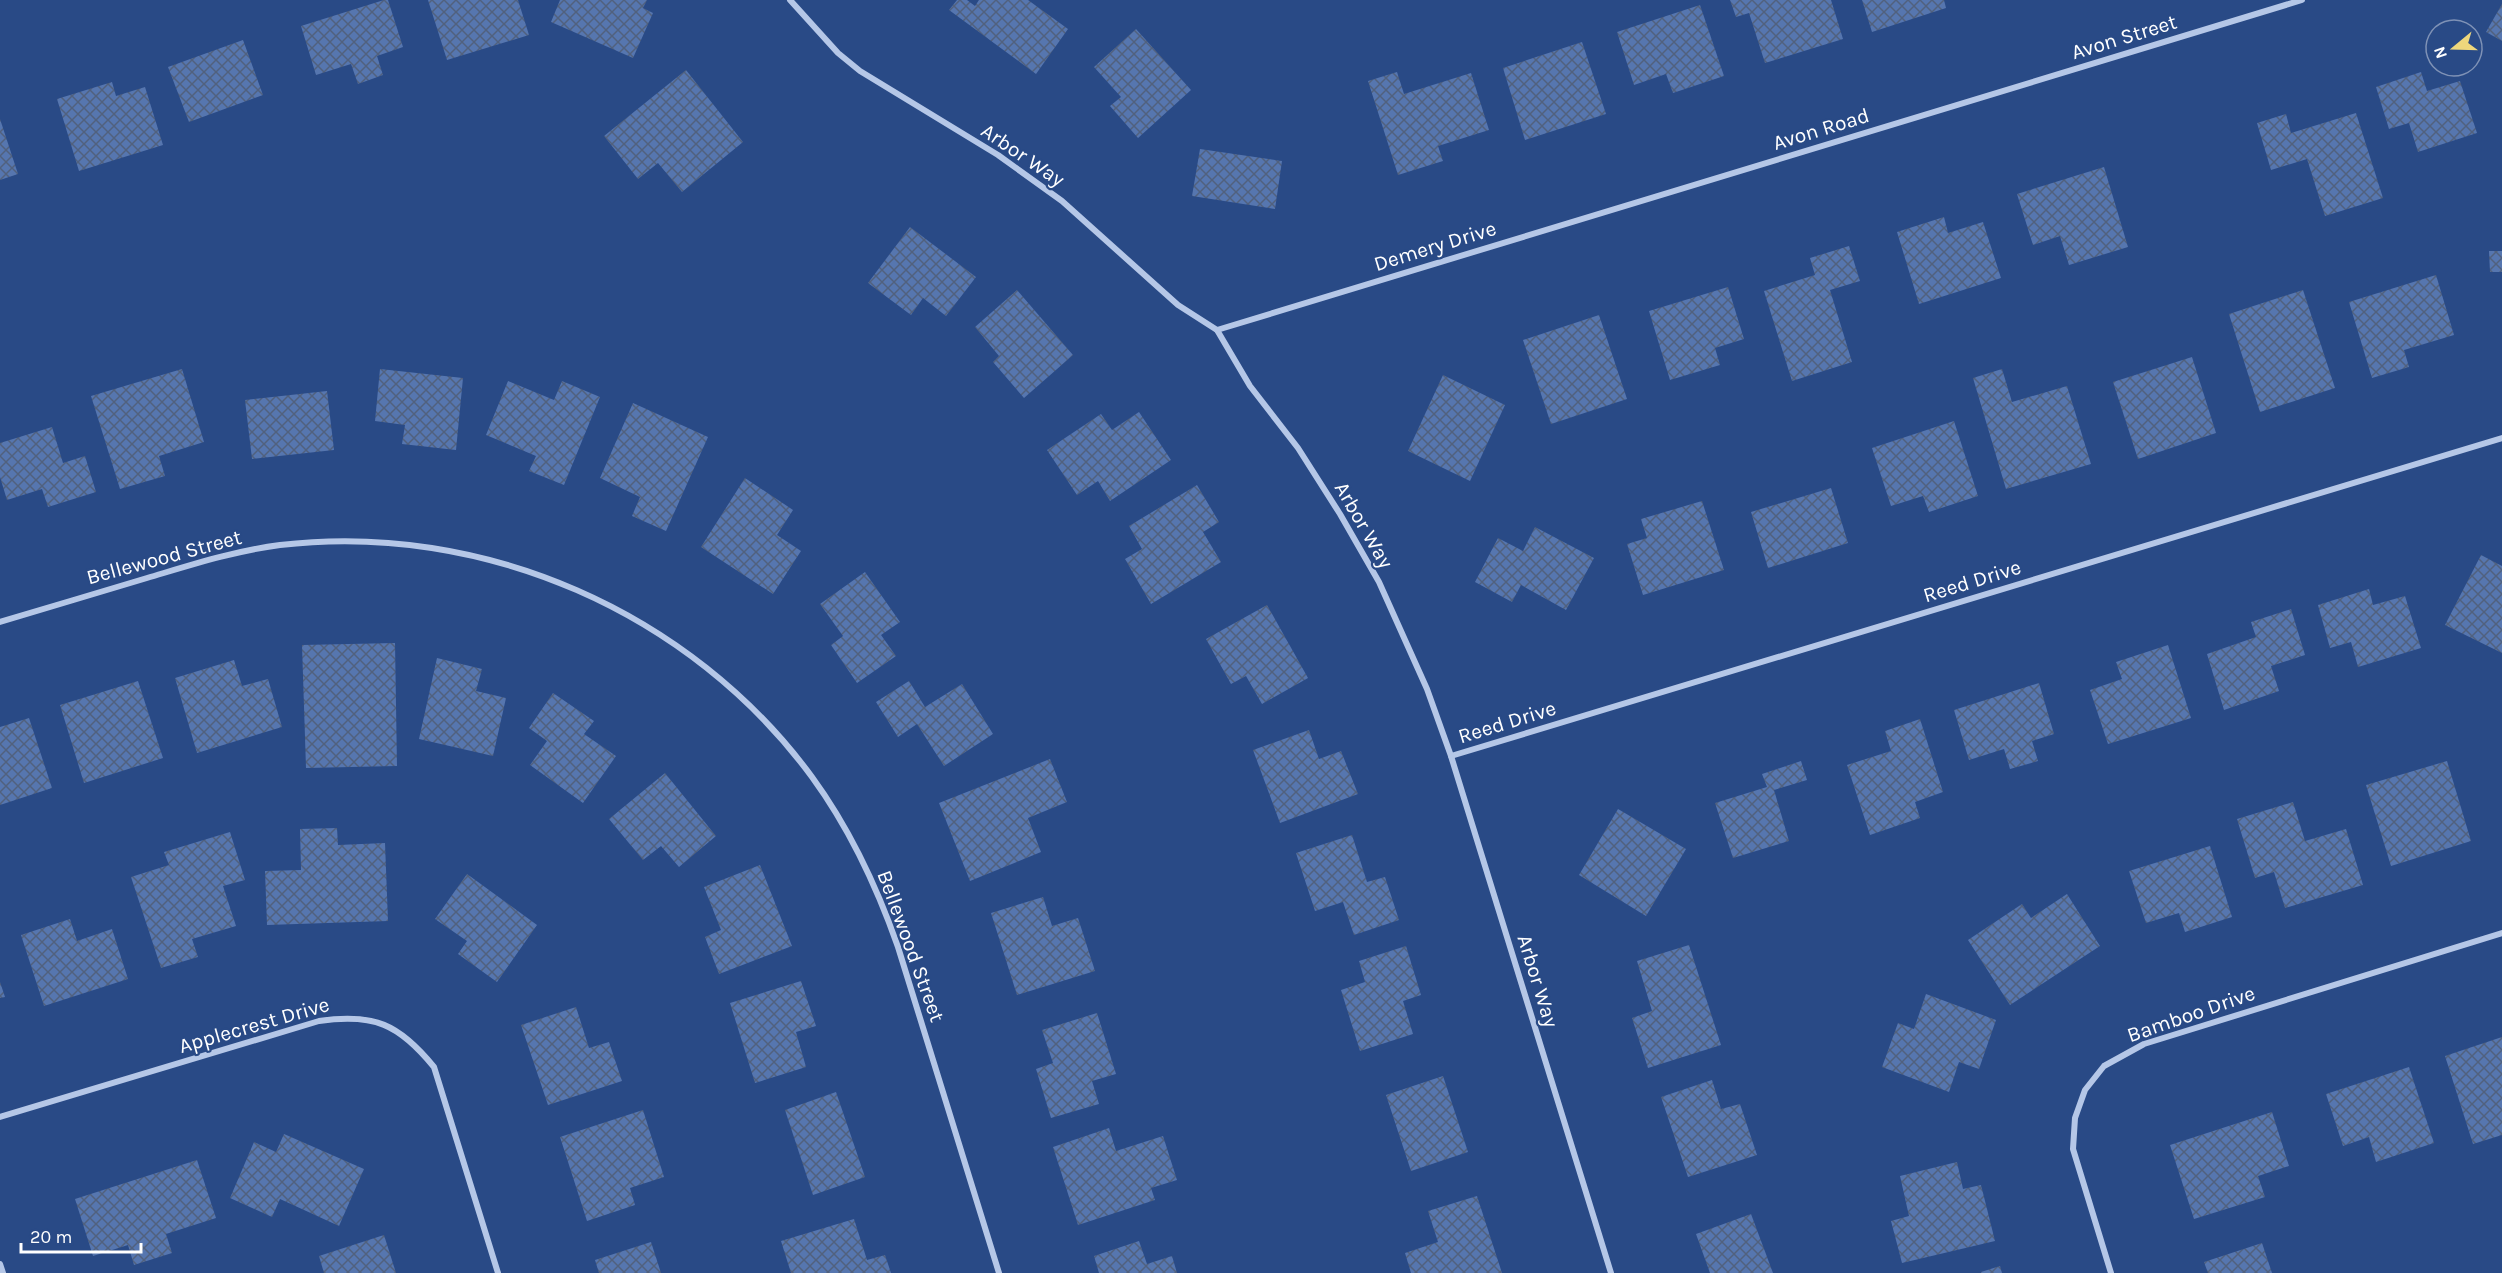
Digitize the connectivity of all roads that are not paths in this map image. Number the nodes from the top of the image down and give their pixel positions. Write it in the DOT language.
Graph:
graph roads {
  1 [pos="790,0"];
  2 [pos="2302,0"];
  3 [pos="1990,95"];
  4 [pos="1662,195"];
  5 [pos="1217,330"];
  6 [pos="2502,438"];
  7 [pos="0,622"];
  8 [pos="1451,756"];
  9 [pos="2502,933"];
  10 [pos="0,1117"];
  11 [pos="0,1264"];
  12 [pos="3,1273"];
  13 [pos="498,1273"];
  14 [pos="999,1273"];
  15 [pos="1611,1273"];
  16 [pos="2110,1273"];
  1 -- 5 [label="street, Arbor Way"];
  2 -- 3 [label="street, Avon Street"];
  3 -- 4 [label="street, Avon Road"];
  4 -- 5 [label="street, Demery Drive"];
  5 -- 8 [label="street, Arbor Way"];
  6 -- 8 [label="street, Reed Drive"];
  7 -- 14 [label="street, Bellewood Street"];
  8 -- 15 [label="street, Arbor Way"];
  9 -- 16 [label="street, Bamboo Drive"];
  10 -- 13 [label="street, Applecrest Drive"];
  11 -- 12 [label="street"];
}
